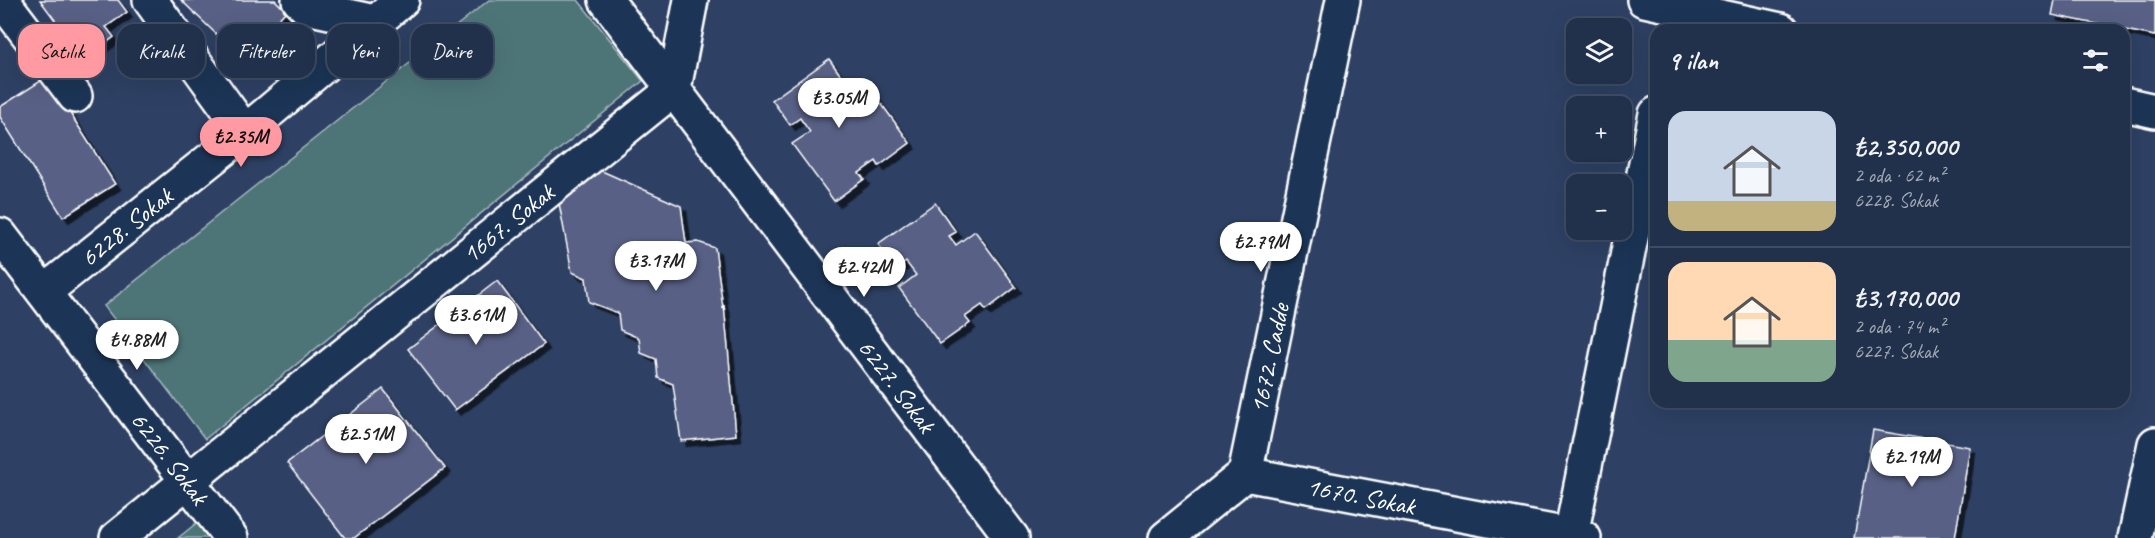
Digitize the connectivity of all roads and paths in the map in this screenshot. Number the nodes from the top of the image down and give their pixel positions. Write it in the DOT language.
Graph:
graph roads {
  1 [pos="2,0"];
  2 [pos="150,0"];
  3 [pos="300,0"];
  4 [pos="402,0"];
  5 [pos="606,0"];
  6 [pos="691,0"];
  7 [pos="1343,0"];
  8 [pos="1644,0"];
  9 [pos="1676,13"];
  10 [pos="375,22"];
  11 [pos="1744,24"];
  12 [pos="674,89"];
  13 [pos="75,96"];
  14 [pos="2130,105"];
  15 [pos="2155,111"];
  16 [pos="245,132"];
  17 [pos="1650,147"];
  18 [pos="0,235"];
  19 [pos="44,292"];
  20 [pos="2155,444"];
  21 [pos="1245,474"];
  22 [pos="189,481"];
  23 [pos="1578,537"];
  24 [pos="117,538"];
  25 [pos="231,538"];
  26 [pos="1012,538"];
  27 [pos="1167,538"];
  28 [pos="2135,538"];
  1 -- 13 [label="street"];
  2 -- 16 [label="street"];
  3 -- 10 [label="street"];
  4 -- 10 [label="street, 6228. Sokak"];
  5 -- 12 [label="street, 6227. Sokak"];
  6 -- 12 [label="street"];
  7 -- 21 [label="street, 1672. Cadde"];
  8 -- 9 [label="street"];
  9 -- 11 [label="street"];
  10 -- 16 [label="street, 6228. Sokak"];
  12 -- 22 [label="street, 1667. Sokak"];
  12 -- 26 [label="street, 6227. Sokak"];
  14 -- 15 [label="street"];
  16 -- 19 [label="street, 6228. Sokak"];
  17 -- 23 [label="street"];
  18 -- 19 [label="street, 6226. Sokak"];
  19 -- 22 [label="street, 6226. Sokak"];
  20 -- 28 [label="street"];
  21 -- 23 [label="street, 1670. Sokak"];
  21 -- 27 [label="street"];
  22 -- 24 [label="street, 1667. Sokak"];
  22 -- 25 [label="street, 6226. Sokak"];
}
